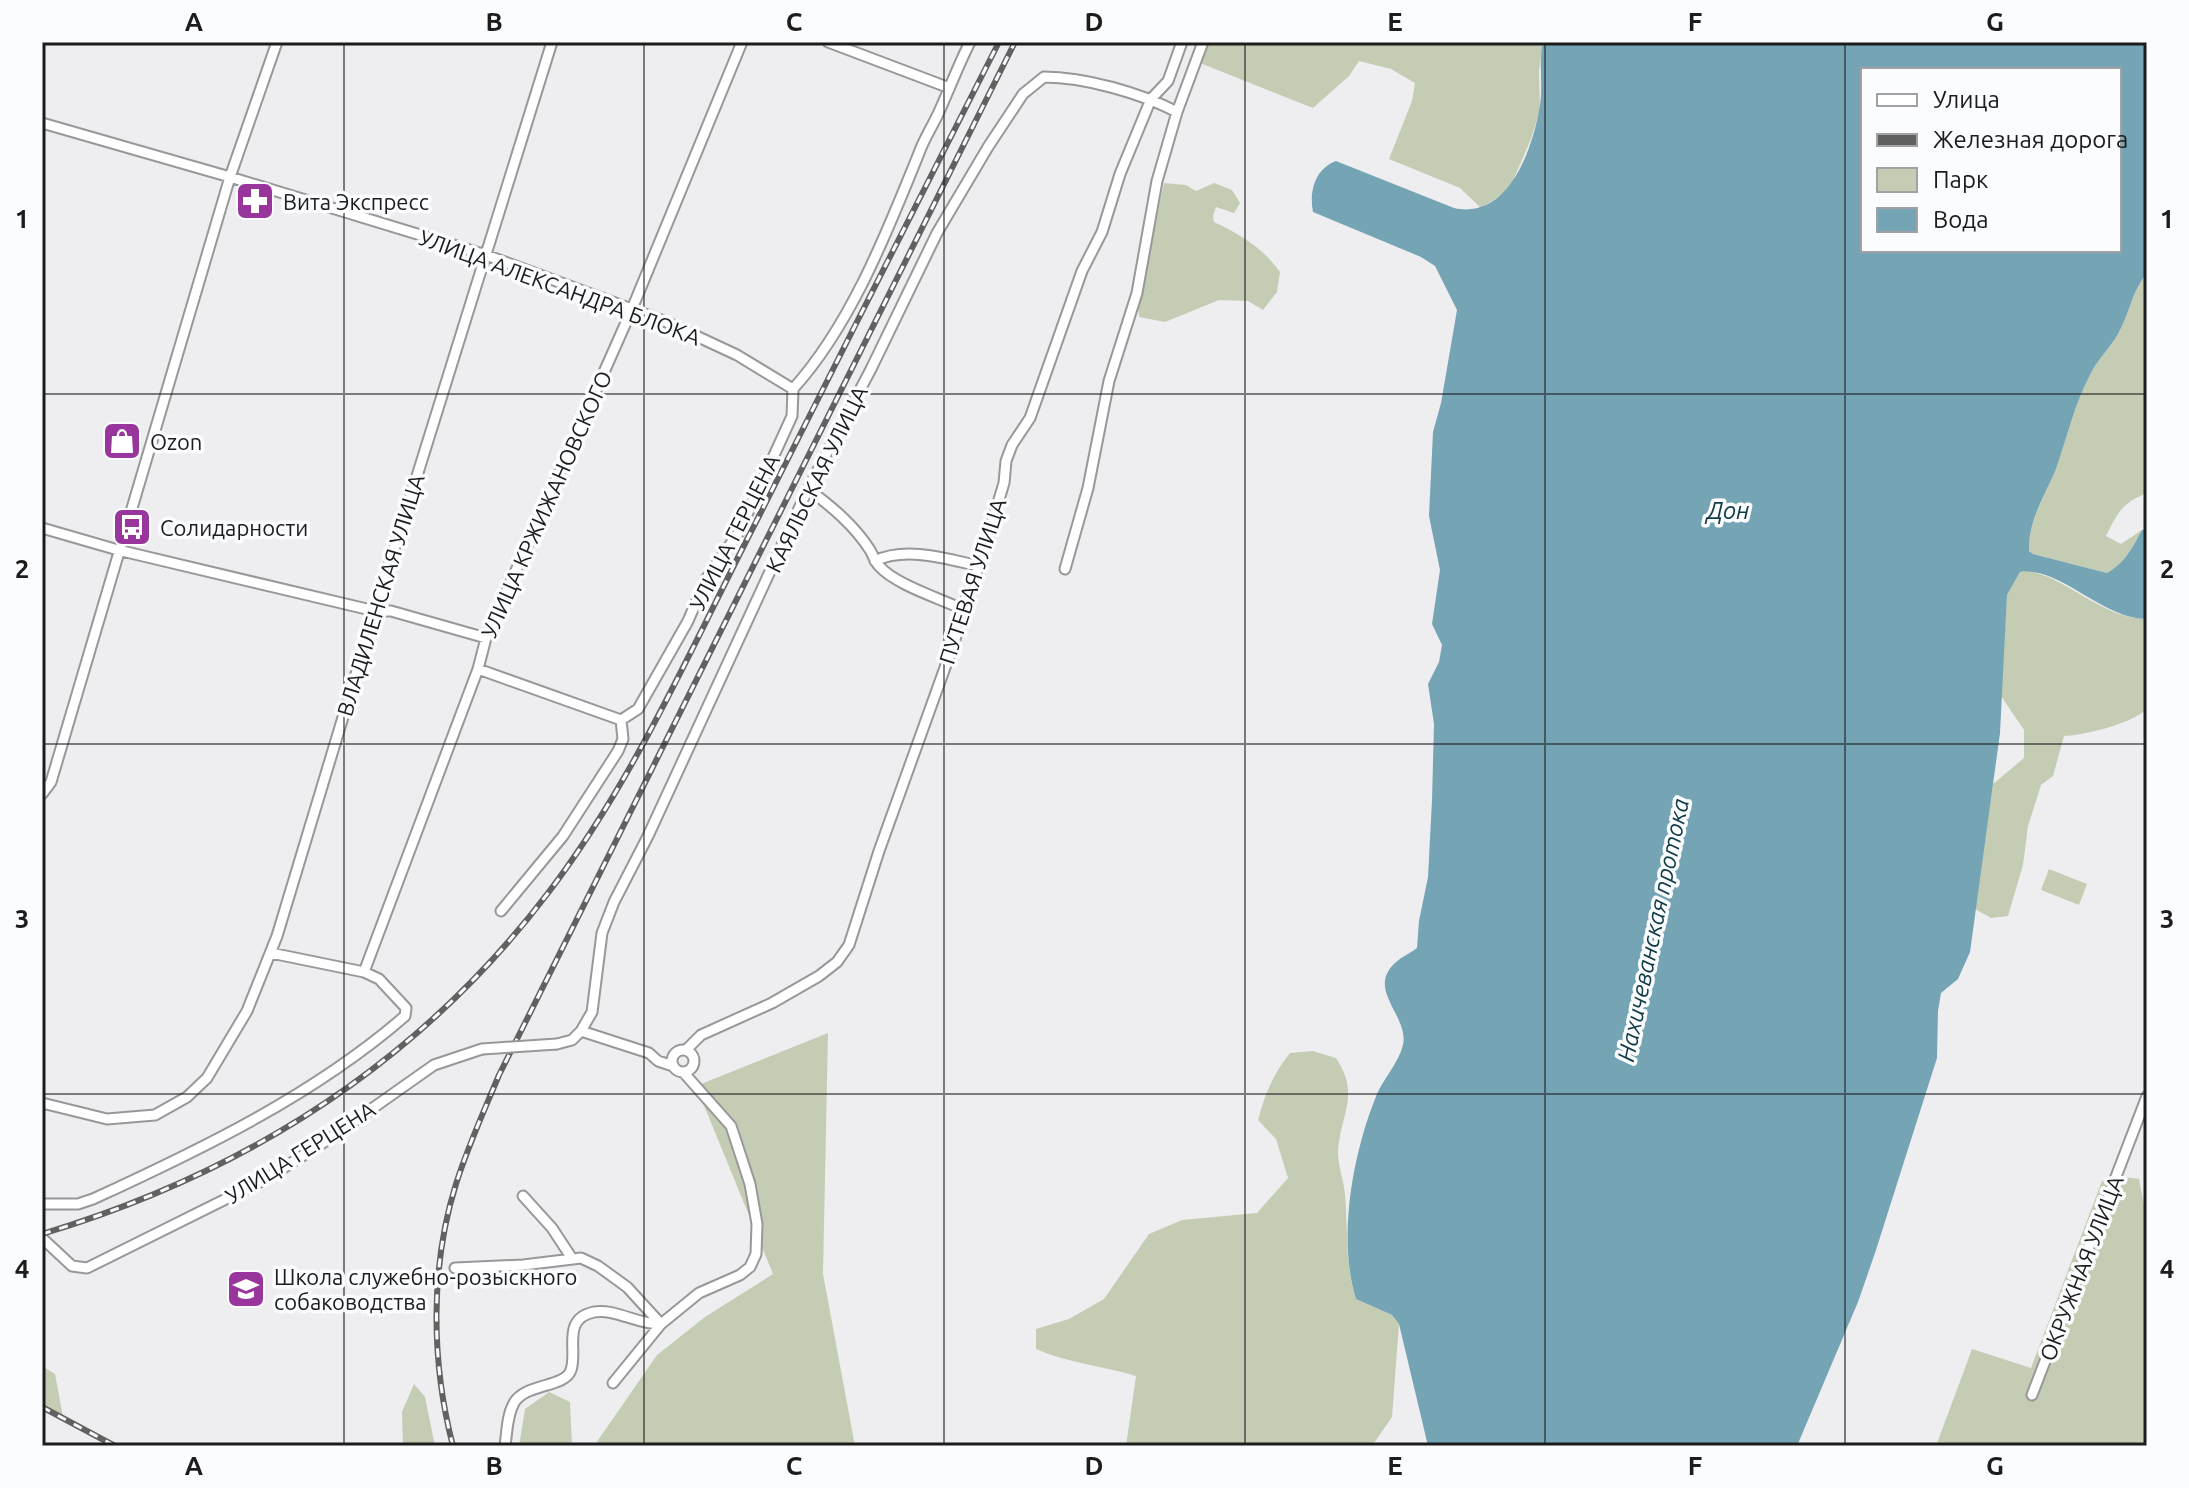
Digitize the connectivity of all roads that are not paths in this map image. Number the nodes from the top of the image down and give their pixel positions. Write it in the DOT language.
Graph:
graph roads {
  1 [pos="277,42"];
  2 [pos="552,42"];
  3 [pos="742,42"];
  4 [pos="828,42"];
  5 [pos="970,42"];
  6 [pos="1182,42"];
  7 [pos="1203,42"];
  8 [pos="947,87"];
  9 [pos="1151,99"];
  10 [pos="1177,112"];
  11 [pos="42,123"];
  12 [pos="230,177"];
  13 [pos="486,255"];
  14 [pos="632,309"];
  15 [pos="793,389"];
  16 [pos="808,489"];
  17 [pos="42,528"];
  18 [pos="118,550"];
  19 [pos="875,561"];
  20 [pos="979,566"];
  21 [pos="1065,569"];
  22 [pos="962,609"];
  23 [pos="375,611"];
  24 [pos="486,638"];
  25 [pos="478,669"];
  26 [pos="621,720"];
  27 [pos="42,794"];
  28 [pos="501,911"];
  29 [pos="271,953"];
  30 [pos="364,972"];
  31 [pos="581,1031"];
  32 [pos="686,1050"];
  33 [pos="649,1053"];
  34 [pos="674,1053"];
  35 [pos="673,1066"];
  36 [pos="684,1073"];
  37 [pos="2147,1096"];
  38 [pos="42,1103"];
  39 [pos="523,1196"];
  40 [pos="42,1204"];
  41 [pos="42,1238"];
  42 [pos="571,1257"];
  43 [pos="455,1268"];
  44 [pos="661,1324"];
  45 [pos="613,1383"];
  46 [pos="2032,1395"];
  47 [pos="505,1446"];
  1 -- 12 [label="street"];
  2 -- 13 [label="street, ВЛАДИЛЕНСКАЯ УЛИЦА"];
  3 -- 14 [label="street, УЛИЦА КРЖИЖАНОВСКОГО"];
  4 -- 8 [label="street"];
  5 -- 8 [label="street, УЛИЦА ГЕРЦЕНА"];
  6 -- 9 [label="street, ПУТЕВАЯ УЛИЦА"];
  7 -- 10 [label="street"];
  8 -- 15 [label="street, УЛИЦА ГЕРЦЕНА"];
  9 -- 10 [label="street, КАЯЛЬСКАЯ УЛИЦА"];
  9 -- 16 [label="street, КАЯЛЬСКАЯ УЛИЦА"];
  9 -- 20 [label="street, ПУТЕВАЯ УЛИЦА"];
  10 -- 21 [label="street"];
  11 -- 12 [label="street, УЛИЦА АЛЕКСАНДРА БЛОКА"];
  12 -- 13 [label="street, УЛИЦА АЛЕКСАНДРА БЛОКА"];
  12 -- 18 [label="street"];
  13 -- 14 [label="street, УЛИЦА АЛЕКСАНДРА БЛОКА"];
  13 -- 23 [label="street, ВЛАДИЛЕНСКАЯ УЛИЦА"];
  14 -- 15 [label="street, УЛИЦА АЛЕКСАНДРА БЛОКА"];
  14 -- 24 [label="street, УЛИЦА КРЖИЖАНОВСКОГО"];
  15 -- 26 [label="street, УЛИЦА ГЕРЦЕНА"];
  16 -- 19 [label="street"];
  16 -- 31 [label="street, КАЯЛЬСКАЯ УЛИЦА"];
  17 -- 18 [label="street"];
  18 -- 23 [label="street"];
  18 -- 27 [label="street"];
  19 -- 20 [label="street"];
  19 -- 22 [label="street"];
  20 -- 22 [label="street, ПУТЕВАЯ УЛИЦА"];
  22 -- 32 [label="street, ПУТЕВАЯ УЛИЦА"];
  23 -- 24 [label="street"];
  23 -- 29 [label="street, ВЛАДИЛЕНСКАЯ УЛИЦА"];
  24 -- 25 [label="street, УЛИЦА КРЖИЖАНОВСКОГО"];
  25 -- 26 [label="street"];
  25 -- 30 [label="street, УЛИЦА КРЖИЖАНОВСКОГО"];
  26 -- 28 [label="street"];
  29 -- 30 [label="street"];
  29 -- 38 [label="street, ВЛАДИЛЕНСКАЯ УЛИЦА"];
  30 -- 40 [label="street"];
  31 -- 33 [label="street, ПУТЕВАЯ УЛИЦА"];
  31 -- 41 [label="street, УЛИЦА ГЕРЦЕНА, bridge"];
  32 -- 34 [label="street, ПУТЕВАЯ УЛИЦА"];
  32 -- 36 [label="street"];
  33 -- 34 [label="street, ПУТЕВАЯ УЛИЦА"];
  33 -- 35 [label="street, ПУТЕВАЯ УЛИЦА"];
  34 -- 35 [label="street"];
  35 -- 36 [label="street, ПУТЕВАЯ УЛИЦА"];
  36 -- 44 [label="street, ПУТЕВАЯ УЛИЦА"];
  37 -- 46 [label="street, ОКРУЖНАЯ УЛИЦА"];
  39 -- 42 [label="street"];
  42 -- 43 [label="street"];
  42 -- 44 [label="street"];
  44 -- 45 [label="street, ПУТЕВАЯ УЛИЦА"];
  44 -- 47 [label="street"];
}
